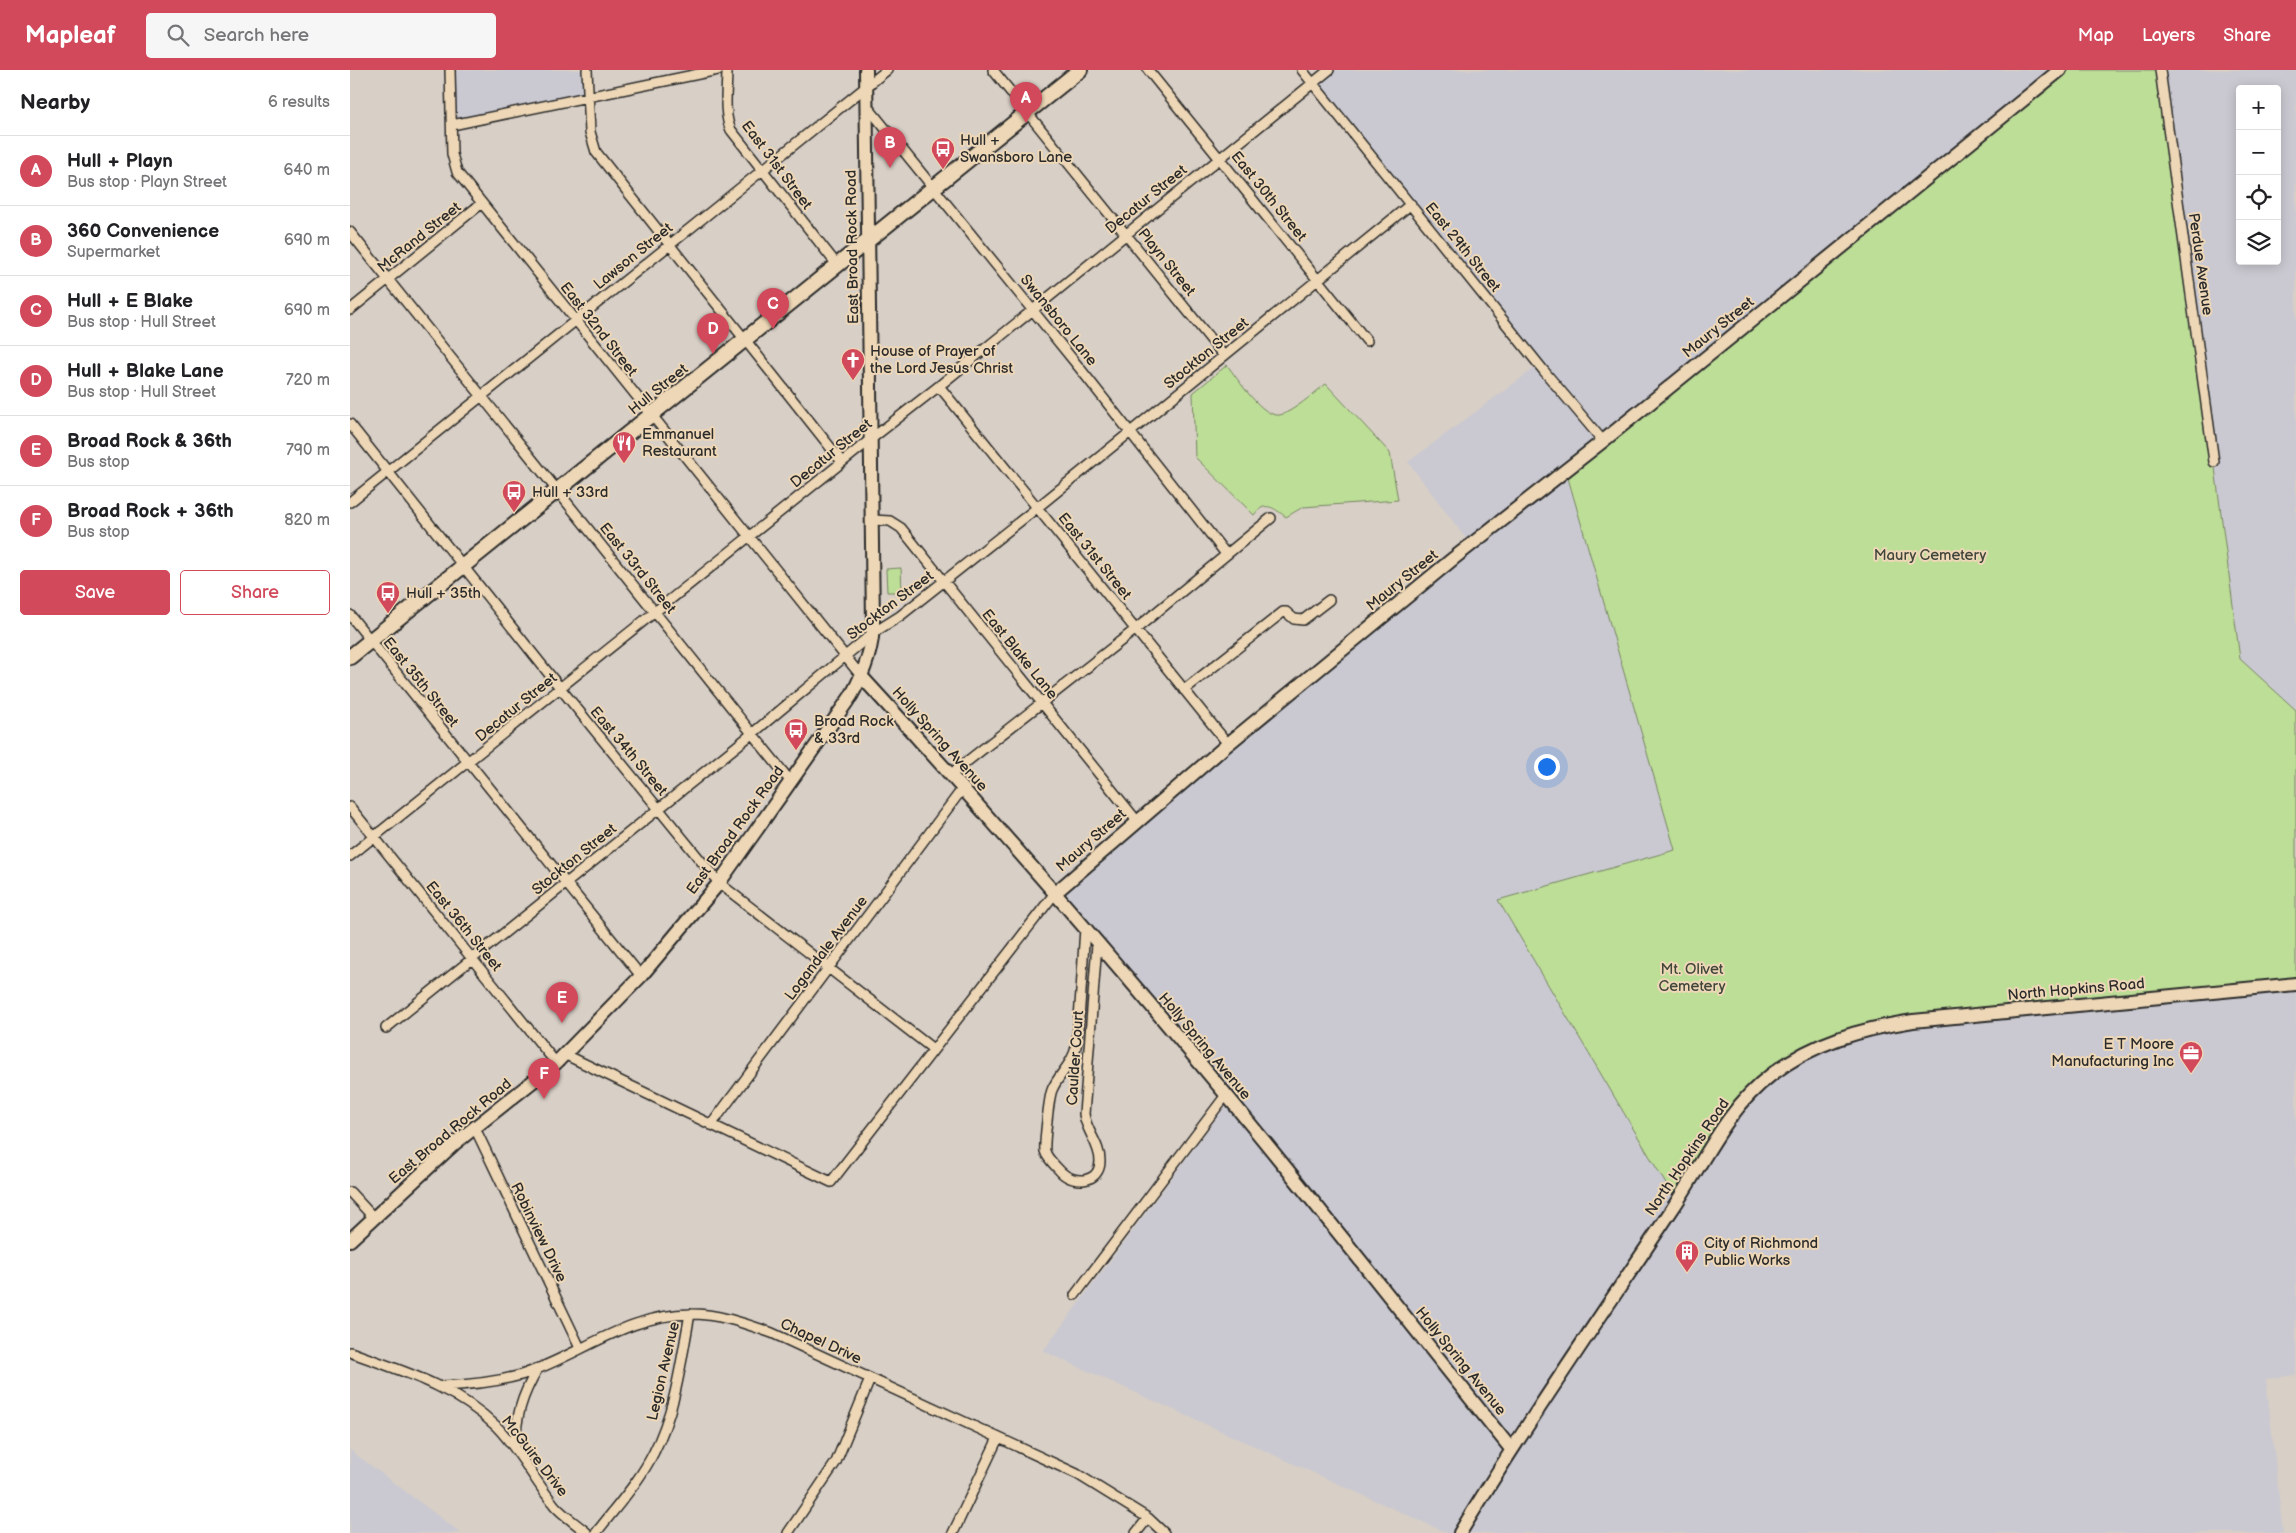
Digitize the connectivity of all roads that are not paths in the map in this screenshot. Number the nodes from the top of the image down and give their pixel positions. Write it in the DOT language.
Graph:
graph roads {
  1 [pos="450,70"];
  2 [pos="587,70"];
  3 [pos="718,70"];
  4 [pos="727,70"];
  5 [pos="866,70"];
  6 [pos="887,70"];
  7 [pos="993,70"];
  8 [pos="1080,70"];
  9 [pos="1148,70"];
  10 [pos="1302,70"];
  11 [pos="1329,70"];
  12 [pos="2060,70"];
  13 [pos="2160,70"];
  14 [pos="1313,83"];
  15 [pos="867,86"];
  16 [pos="588,97"];
  17 [pos="867,106"];
  18 [pos="1027,112"];
  19 [pos="452,125"];
  20 [pos="1219,157"];
  21 [pos="761,170"];
  22 [pos="935,188"];
  23 [pos="482,204"];
  24 [pos="1411,204"];
  25 [pos="350,232"];
  26 [pos="1126,234"];
  27 [pos="868,241"];
  28 [pos="669,245"];
  29 [pos="838,266"];
  30 [pos="1318,279"];
  31 [pos="388,280"];
  32 [pos="1032,309"];
  33 [pos="350,310"];
  34 [pos="576,320"];
  35 [pos="744,341"];
  36 [pos="1367,341"];
  37 [pos="1224,356"];
  38 [pos="939,386"];
  39 [pos="482,396"];
  40 [pos="651,415"];
  41 [pos="350,424"];
  42 [pos="1131,432"];
  43 [pos="871,438"];
  44 [pos="1603,441"];
  45 [pos="842,462"];
  46 [pos="2214,462"];
  47 [pos="388,472"];
  48 [pos="558,490"];
  49 [pos="350,502"];
  50 [pos="1038,507"];
  51 [pos="1271,518"];
  52 [pos="873,520"];
  53 [pos="749,538"];
  54 [pos="1226,554"];
  55 [pos="464,566"];
  56 [pos="944,581"];
  57 [pos="1328,600"];
  58 [pos="656,612"];
  59 [pos="350,615"];
  60 [pos="1136,629"];
  61 [pos="873,633"];
  62 [pos="371,641"];
  63 [pos="846,656"];
  64 [pos="350,657"];
  65 [pos="861,676"];
  66 [pos="560,689"];
  67 [pos="1184,690"];
  68 [pos="1042,702"];
  69 [pos="753,734"];
  70 [pos="1228,744"];
  71 [pos="469,762"];
  72 [pos="951,774"];
  73 [pos="791,782"];
  74 [pos="963,788"];
  75 [pos="350,807"];
  76 [pos="659,808"];
  77 [pos="1137,821"];
  78 [pos="375,837"];
  79 [pos="350,856"];
  80 [pos="719,883"];
  81 [pos="566,884"];
  82 [pos="1055,893"];
  83 [pos="1085,929"];
  84 [pos="1097,944"];
  85 [pos="473,959"];
  86 [pos="828,967"];
  87 [pos="641,976"];
  88 [pos="2296,984"];
  89 [pos="386,1028"];
  90 [pos="934,1048"];
  91 [pos="560,1059"];
  92 [pos="1226,1095"];
  93 [pos="711,1125"];
  94 [pos="474,1128"];
  95 [pos="831,1182"];
  96 [pos="350,1192"];
  97 [pos="374,1218"];
  98 [pos="350,1240"];
  99 [pos="1075,1295"];
  100 [pos="690,1314"];
  101 [pos="580,1348"];
  102 [pos="350,1352"];
  103 [pos="538,1368"];
  104 [pos="870,1379"];
  105 [pos="442,1386"];
  106 [pos="998,1438"];
  107 [pos="515,1449"];
  108 [pos="1511,1449"];
  109 [pos="1148,1518"];
  110 [pos="587,1533"];
  111 [pos="596,1533"];
  112 [pos="788,1533"];
  113 [pos="953,1533"];
  114 [pos="1136,1533"];
  115 [pos="1164,1533"];
  116 [pos="1460,1533"];
  1 -- 19 [label="street, East 32nd Street"];
  2 -- 16 [label="street"];
  3 -- 16 [label="street"];
  4 -- 21 [label="street, East 31st Street"];
  5 -- 15 [label="main road, East Broad Rock Road"];
  6 -- 15 [label="street, Lawson Street"];
  7 -- 18 [label="street, Playn Street"];
  8 -- 18 [label="main road, Hull Street"];
  9 -- 20 [label="street, East 30th Street"];
  10 -- 14 [label="street, East 29th Street"];
  11 -- 14 [label="street, Decatur Street"];
  12 -- 44 [label="main road, Maury Street"];
  13 -- 46 [label="street, Perdue Avenue"];
  14 -- 20 [label="street, Decatur Street"];
  14 -- 24 [label="street, East 29th Street"];
  15 -- 17 [label="main road, East Broad Rock Road"];
  15 -- 21 [label="street, Lawson Street"];
  16 -- 19 [label="street"];
  16 -- 28 [label="street"];
  17 -- 22 [label="street, Swansboro Lane"];
  17 -- 27 [label="main road, East Broad Rock Road"];
  18 -- 22 [label="main road, Hull Street"];
  18 -- 26 [label="street, Playn Street"];
  19 -- 23 [label="street, East 32nd Street"];
  20 -- 26 [label="street, Decatur Street"];
  20 -- 30 [label="street, East 30th Street"];
  21 -- 28 [label="street, Lawson Street"];
  21 -- 29 [label="street, East 31st Street"];
  22 -- 27 [label="main road, Hull Street"];
  22 -- 32 [label="street, Swansboro Lane"];
  23 -- 31 [label="street, McRand Street"];
  23 -- 34 [label="street, East 32nd Street"];
  24 -- 30 [label="street, Stockton Street"];
  24 -- 44 [label="street, East 29th Street"];
  25 -- 31 [label="street, East 33rd Street"];
  26 -- 32 [label="street, Decatur Street"];
  26 -- 37 [label="street, Playn Street"];
  27 -- 29 [label="main road, Hull Street"];
  27 -- 43 [label="main road, East Broad Rock Road"];
  28 -- 34 [label="street, Lawson Street"];
  28 -- 35 [label="street"];
  29 -- 35 [label="main road, Hull Street"];
  30 -- 36 [label="street, East 30th Street"];
  30 -- 37 [label="street, Stockton Street"];
  31 -- 33 [label="street, McRand Street"];
  31 -- 39 [label="street, East 33rd Street"];
  32 -- 38 [label="street, Decatur Street"];
  32 -- 42 [label="street, Swansboro Lane"];
  34 -- 39 [label="street, Lawson Street"];
  34 -- 40 [label="street, East 32nd Street"];
  35 -- 40 [label="main road, Hull Street"];
  35 -- 45 [label="street"];
  37 -- 42 [label="street, Stockton Street"];
  38 -- 43 [label="street, Decatur Street"];
  38 -- 50 [label="street, East 31st Street"];
  39 -- 47 [label="street, Lawson Street"];
  39 -- 48 [label="street, East 33rd Street"];
  40 -- 48 [label="main road, Hull Street"];
  40 -- 53 [label="street, East 32nd Street"];
  41 -- 47 [label="street, East 34th Street"];
  42 -- 50 [label="street, Stockton Street"];
  42 -- 54 [label="street, Swansboro Lane"];
  43 -- 45 [label="street, Decatur Street"];
  43 -- 52 [label="main road, East Broad Rock Road"];
  44 -- 70 [label="main road, Maury Street"];
  45 -- 53 [label="street, Decatur Street"];
  47 -- 49 [label="street, Lawson Street"];
  47 -- 55 [label="street, East 34th Street"];
  48 -- 55 [label="main road, Hull Street"];
  48 -- 58 [label="street, East 33rd Street"];
  50 -- 56 [label="street, Stockton Street"];
  50 -- 60 [label="street, East 31st Street"];
  51 -- 54 [label="street"];
  52 -- 56 [label="street, East Blake Lane"];
  52 -- 61 [label="main road, East Broad Rock Road"];
  53 -- 58 [label="street, Decatur Street"];
  53 -- 63 [label="street, East 32nd Street"];
  54 -- 60 [label="street"];
  55 -- 62 [label="main road, Hull Street"];
  55 -- 66 [label="street, East 34th Street"];
  56 -- 61 [label="street, Stockton Street"];
  56 -- 68 [label="street, East Blake Lane"];
  57 -- 67 [label="street"];
  58 -- 66 [label="street, Decatur Street"];
  58 -- 69 [label="street, East 33rd Street"];
  59 -- 62 [label="street, East 35th Street"];
  60 -- 67 [label="street, East 31st Street"];
  60 -- 68 [label="street"];
  61 -- 63 [label="street, Stockton Street"];
  61 -- 65 [label="main road, East Broad Rock Road"];
  62 -- 64 [label="main road, Hull Street"];
  62 -- 71 [label="street, East 35th Street"];
  63 -- 65 [label="street, East 32nd Street"];
  63 -- 69 [label="street, Stockton Street"];
  65 -- 72 [label="main road, Holly Spring Avenue"];
  65 -- 73 [label="main road, East Broad Rock Road"];
  66 -- 71 [label="street, Decatur Street"];
  66 -- 76 [label="street, East 34th Street"];
  67 -- 70 [label="street, East 31st Street"];
  68 -- 72 [label="street"];
  68 -- 77 [label="street, East Blake Lane"];
  69 -- 73 [label="street, East 33rd Street"];
  69 -- 76 [label="street, Stockton Street"];
  70 -- 77 [label="main road, Maury Street"];
  71 -- 78 [label="street, Decatur Street"];
  71 -- 81 [label="street, East 35th Street"];
  72 -- 74 [label="main road, Holly Spring Avenue"];
  73 -- 80 [label="main road, East Broad Rock Road"];
  74 -- 82 [label="main road, Holly Spring Avenue"];
  74 -- 86 [label="street, Logandale Avenue"];
  75 -- 78 [label="street, East 36th Street"];
  76 -- 80 [label="street, East 34th Street"];
  76 -- 81 [label="street, Stockton Street"];
  77 -- 82 [label="main road, Maury Street"];
  78 -- 79 [label="street, Decatur Street"];
  78 -- 85 [label="street, East 36th Street"];
  80 -- 86 [label="street, East 34th Street"];
  80 -- 87 [label="main road, East Broad Rock Road"];
  81 -- 85 [label="street, Stockton Street"];
  81 -- 87 [label="street, East 35th Street"];
  82 -- 83 [label="main road, Holly Spring Avenue"];
  82 -- 90 [label="street, Maury Street"];
  83 -- 84 [label="main road, Holly Spring Avenue"];
  83 -- 84 [label="street, Caulder Court"];
  84 -- 92 [label="main road, Holly Spring Avenue"];
  85 -- 89 [label="street, Stockton Street"];
  85 -- 91 [label="street, East 36th Street"];
  86 -- 90 [label="street, East 34th Street"];
  86 -- 93 [label="street, Logandale Avenue"];
  87 -- 91 [label="main road, East Broad Rock Road"];
  88 -- 108 [label="main road, North Hopkins Road"];
  90 -- 95 [label="street, Maury Street"];
  91 -- 93 [label="street, East 36th Street"];
  91 -- 94 [label="main road, East Broad Rock Road"];
  92 -- 99 [label="street"];
  92 -- 108 [label="main road, Holly Spring Avenue"];
  93 -- 95 [label="street, East 36th Street"];
  94 -- 97 [label="main road, East Broad Rock Road"];
  94 -- 101 [label="street, Robinview Drive"];
  96 -- 97 [label="street"];
  97 -- 98 [label="main road, East Broad Rock Road"];
  100 -- 101 [label="street, Chapel Drive"];
  100 -- 104 [label="street, Chapel Drive"];
  100 -- 111 [label="street, Legion Avenue"];
  101 -- 103 [label="street, Chapel Drive"];
  102 -- 105 [label="street, McGuire Drive"];
  103 -- 105 [label="street, Chapel Drive"];
  103 -- 107 [label="street"];
  104 -- 106 [label="street, Chapel Drive"];
  104 -- 112 [label="street"];
  105 -- 107 [label="street, McGuire Drive"];
  106 -- 109 [label="street, Chapel Drive"];
  106 -- 113 [label="street"];
  107 -- 110 [label="street, McGuire Drive"];
  108 -- 116 [label="main road, North Hopkins Road"];
  109 -- 114 [label="street"];
  109 -- 115 [label="street, Chapel Drive"];
}
